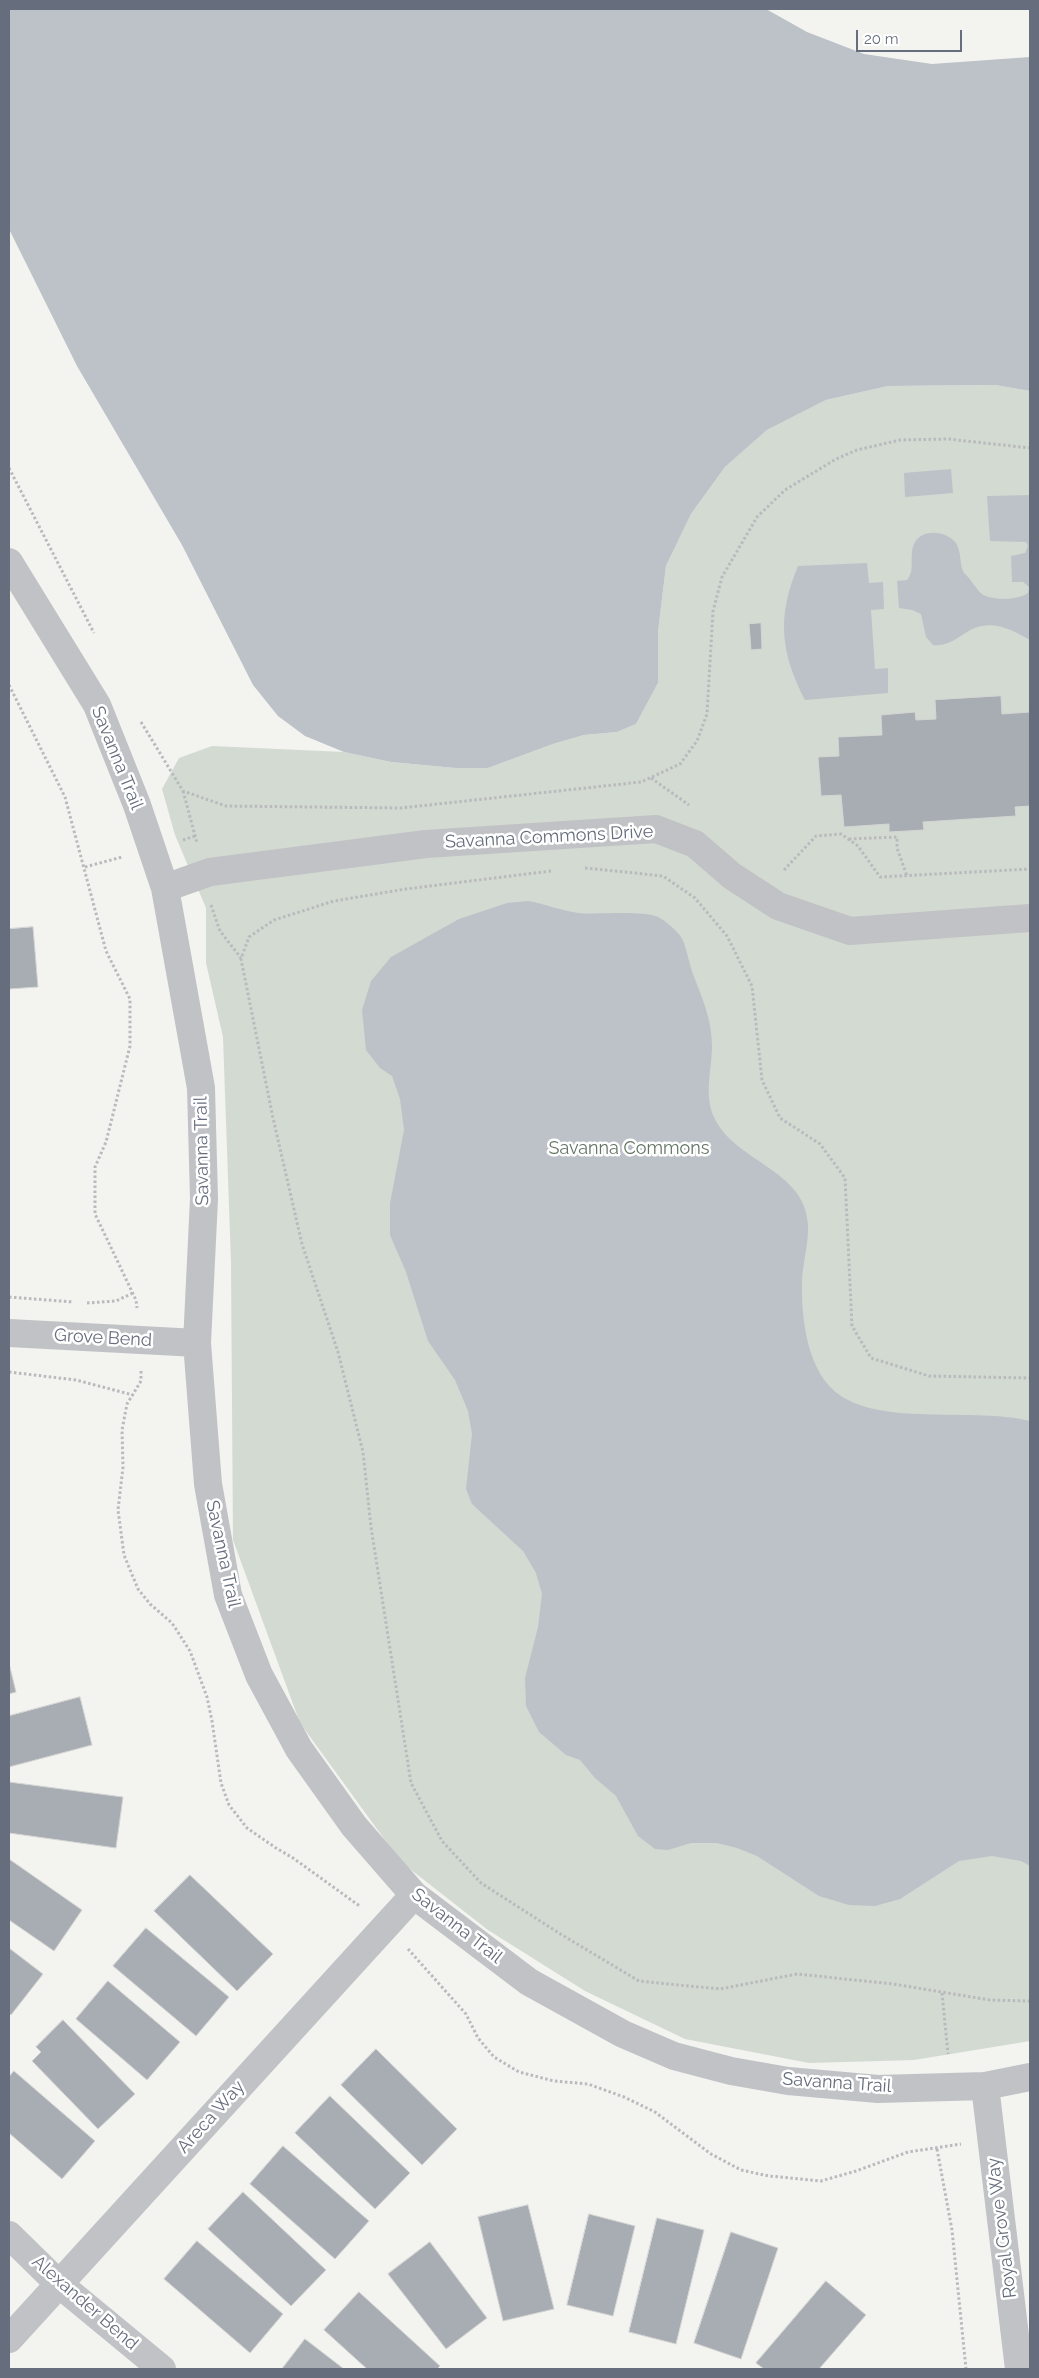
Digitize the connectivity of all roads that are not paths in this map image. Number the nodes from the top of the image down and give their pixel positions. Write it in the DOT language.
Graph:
graph roads {
  1 [pos="9,562"];
  2 [pos="165,888"];
  3 [pos="1030,918"];
  4 [pos="9,1332"];
  5 [pos="197,1343"];
  6 [pos="414,1895"];
  7 [pos="1030,2077"];
  8 [pos="985,2086"];
  9 [pos="9,2235"];
  10 [pos="59,2284"];
  11 [pos="9,2339"];
  12 [pos="162,2369"];
  13 [pos="1019,2369"];
  1 -- 2 [label="street, Savanna Trail"];
  2 -- 3 [label="street, Savanna Commons Drive"];
  2 -- 5 [label="street, Savanna Trail"];
  4 -- 5 [label="street, Grove Bend"];
  5 -- 6 [label="street, Savanna Trail"];
  6 -- 8 [label="street, Savanna Trail"];
  6 -- 10 [label="street, Areca Way"];
  7 -- 8 [label="street, Savanna Trail"];
  8 -- 13 [label="street, Royal Grove Way"];
  9 -- 10 [label="street, Alexander Bend"];
  10 -- 11 [label="street, Areca Way"];
  10 -- 12 [label="street, Alexander Bend"];
}
